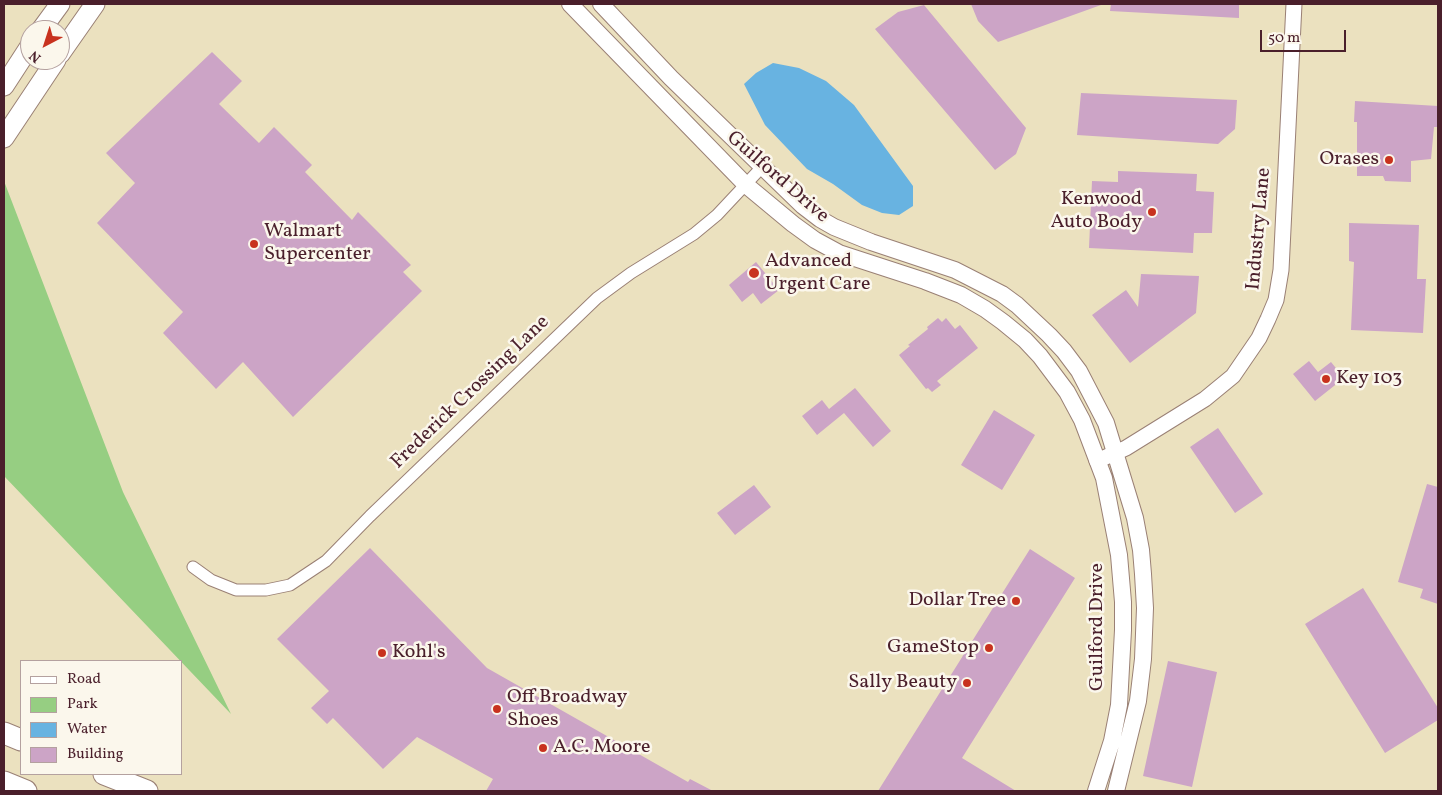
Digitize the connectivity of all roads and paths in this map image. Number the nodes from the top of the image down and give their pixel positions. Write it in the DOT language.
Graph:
graph roads {
  1 [pos="60,4"];
  2 [pos="95,4"];
  3 [pos="570,4"];
  4 [pos="601,4"];
  5 [pos="1294,4"];
  6 [pos="48,20"];
  7 [pos="70,40"];
  8 [pos="20,61"];
  9 [pos="49,70"];
  10 [pos="4,86"];
  11 [pos="4,138"];
  12 [pos="762,167"];
  13 [pos="746,185"];
  14 [pos="1115,453"];
  15 [pos="1097,461"];
  16 [pos="193,567"];
  17 [pos="4,733"];
  18 [pos="20,740"];
  19 [pos="107,775"];
  20 [pos="4,782"];
  21 [pos="26,791"];
  22 [pos="147,791"];
  23 [pos="1096,791"];
  24 [pos="1116,791"];
  1 -- 6 [label="main road"];
  2 -- 7 [label="main road"];
  3 -- 13 [label="main road, Guilford Drive"];
  4 -- 12 [label="main road, Guilford Drive"];
  5 -- 14 [label="street, Industry Lane"];
  8 -- 10 [label="main road"];
  9 -- 11 [label="main road"];
  12 -- 13 [label="street, Frederick Crossing Lane"];
  12 -- 14 [label="main road, Guilford Drive"];
  13 -- 15 [label="main road, Guilford Drive"];
  13 -- 16 [label="street, Frederick Crossing Lane"];
  14 -- 15 [label="street, Industry Lane"];
  14 -- 24 [label="main road, Guilford Drive"];
  15 -- 23 [label="main road, Guilford Drive"];
  17 -- 18 [label="highway"];
  19 -- 22 [label="highway"];
  20 -- 21 [label="highway"];
}
